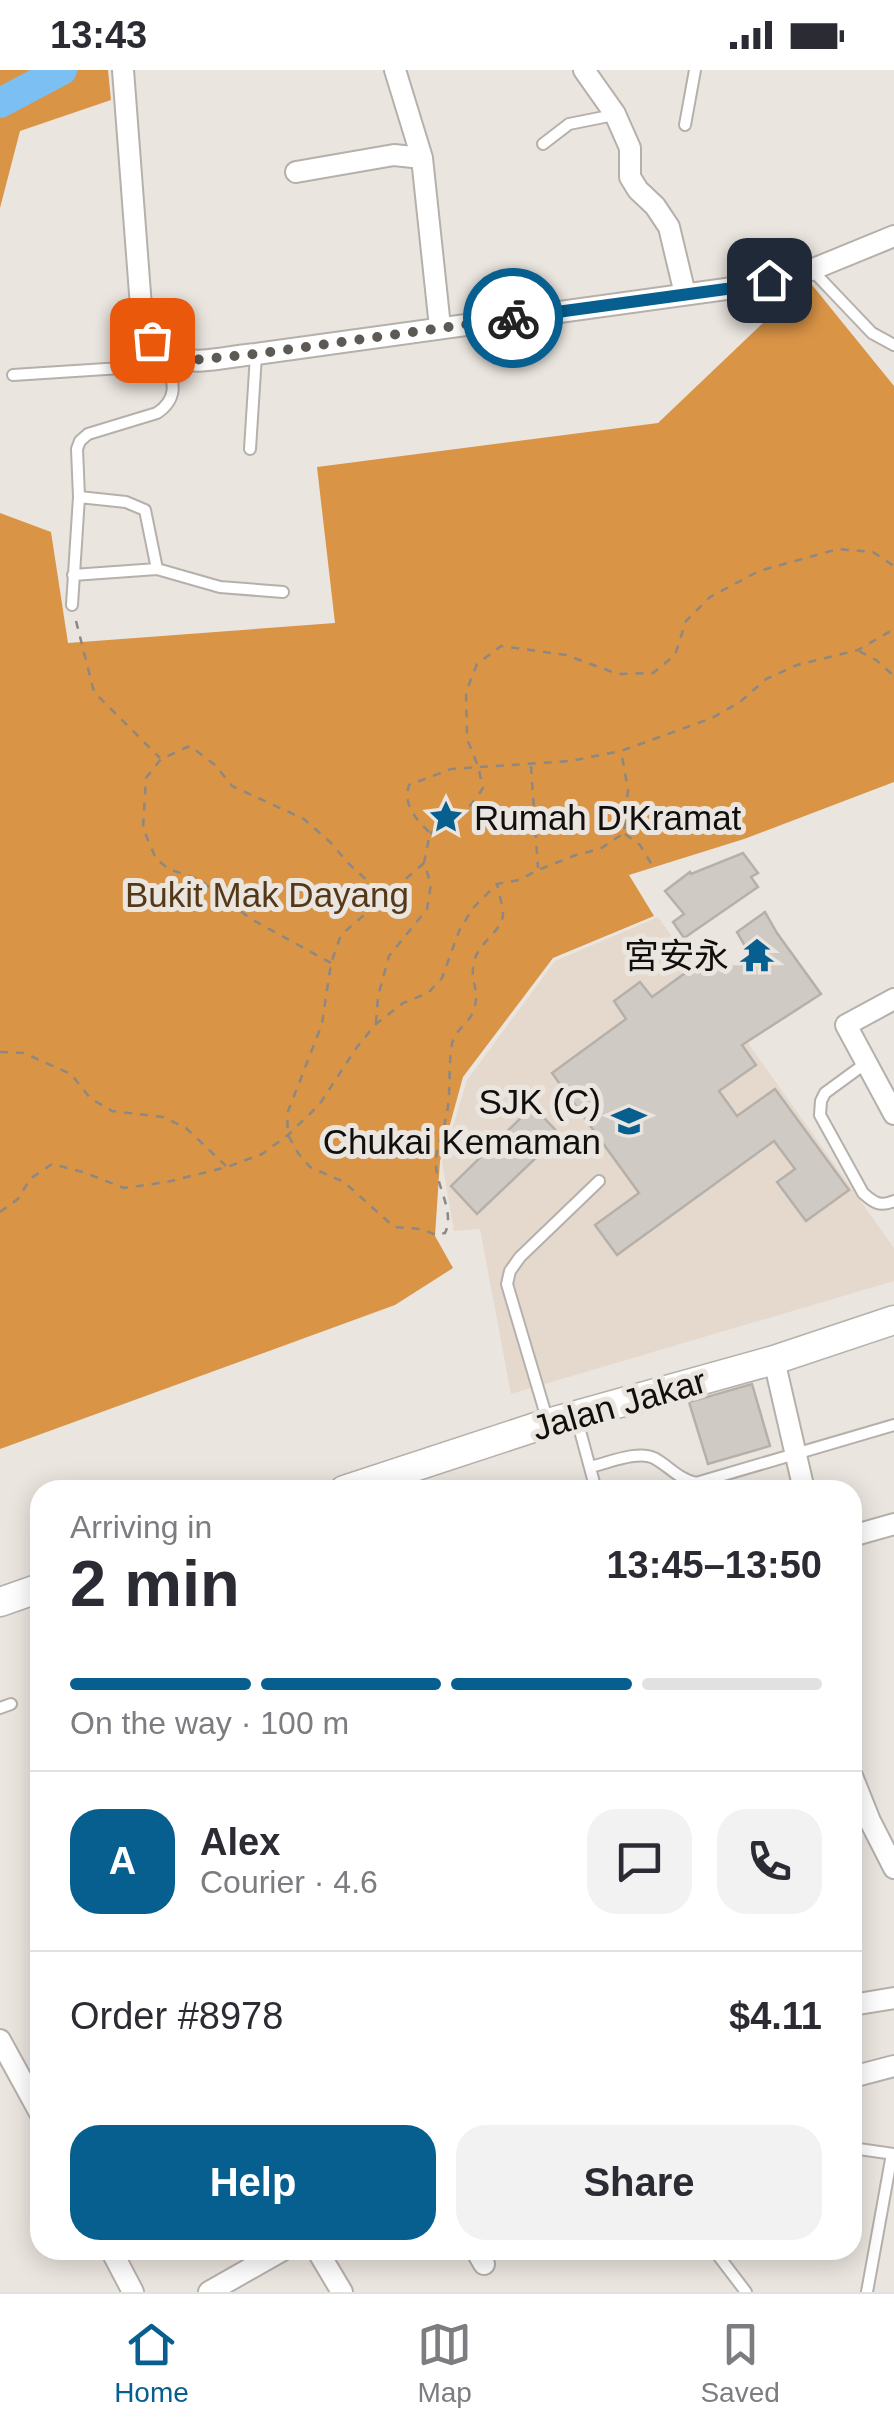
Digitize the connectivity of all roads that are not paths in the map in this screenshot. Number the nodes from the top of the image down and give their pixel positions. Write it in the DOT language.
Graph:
graph roads {
  1 [pos="123,70"];
  2 [pos="395,70"];
  3 [pos="584,70"];
  4 [pos="695,70"];
  5 [pos="615,114"];
  6 [pos="686,125"];
  7 [pos="543,144"];
  8 [pos="422,158"];
  9 [pos="296,172"];
  10 [pos="894,236"];
  11 [pos="811,270"];
  12 [pos="685,294"];
  13 [pos="440,328"];
  14 [pos="894,345"];
  15 [pos="256,354"];
  16 [pos="167,359"];
  17 [pos="13,375"];
  18 [pos="250,450"];
  19 [pos="80,497"];
  20 [pos="158,569"];
  21 [pos="73,575"];
  22 [pos="283,592"];
  23 [pos="72,605"];
  24 [pos="894,998"];
  25 [pos="866,1063"];
  26 [pos="894,1114"];
  27 [pos="600,1181"];
  28 [pos="894,1201"];
  29 [pos="894,1320"];
  30 [pos="774,1360"];
  31 [pos="576,1415"];
  32 [pos="548,1423"];
  33 [pos="894,1425"];
  34 [pos="796,1455"];
  35 [pos="590,1468"];
  36 [pos="374,1480"];
  37 [pos="593,1480"];
  38 [pos="684,1480"];
  39 [pos="707,1480"];
  40 [pos="802,1480"];
  41 [pos="894,1524"];
  42 [pos="862,1533"];
  43 [pos="30,1592"];
  44 [pos="0,1602"];
  45 [pos="862,1801"];
  46 [pos="894,1868"];
  47 [pos="894,1998"];
  48 [pos="862,2003"];
  49 [pos="0,2040"];
  50 [pos="894,2066"];
  51 [pos="862,2074"];
  52 [pos="30,2095"];
  53 [pos="862,2149"];
  54 [pos="893,2154"];
  55 [pos="116,2260"];
  56 [pos="265,2260"];
  57 [pos="323,2260"];
  58 [pos="722,2260"];
  59 [pos="133,2292"];
  60 [pos="209,2292"];
  61 [pos="342,2292"];
  62 [pos="746,2292"];
  63 [pos="867,2292"];
  1 -- 16 [label="street"];
  2 -- 8 [label="street"];
  3 -- 5 [label="street"];
  4 -- 6 [label="lane"];
  5 -- 7 [label="lane"];
  5 -- 12 [label="street"];
  8 -- 9 [label="street"];
  8 -- 13 [label="street"];
  10 -- 11 [label="street"];
  11 -- 12 [label="street"];
  11 -- 14 [label="lane"];
  12 -- 13 [label="street"];
  13 -- 15 [label="street"];
  15 -- 16 [label="street"];
  15 -- 18 [label="lane"];
  16 -- 17 [label="lane"];
  16 -- 19 [label="lane"];
  19 -- 20 [label="lane"];
  19 -- 21 [label="lane"];
  20 -- 21 [label="lane"];
  20 -- 22 [label="lane"];
  21 -- 23 [label="lane"];
  24 -- 25 [label="street"];
  25 -- 26 [label="street"];
  25 -- 28 [label="lane"];
  27 -- 32 [label="lane"];
  29 -- 30 [label="main road, Jalan Jakar"];
  30 -- 31 [label="main road, Jalan Jakar"];
  30 -- 34 [label="street"];
  31 -- 32 [label="main road, Jalan Jakar"];
  31 -- 35 [label="lane"];
  32 -- 36 [label="main road, Jalan Jakar"];
  33 -- 34 [label="lane"];
  34 -- 39 [label="lane"];
  34 -- 40 [label="street"];
  35 -- 37 [label="lane"];
  35 -- 38 [label="lane"];
  41 -- 42 [label="street"];
  43 -- 44 [label="main road"];
  45 -- 46 [label="street"];
  47 -- 48 [label="street"];
  49 -- 52 [label="street"];
  50 -- 51 [label="street"];
  53 -- 54 [label="lane"];
  54 -- 63 [label="lane"];
  55 -- 59 [label="street"];
  56 -- 60 [label="street"];
  57 -- 61 [label="street"];
  58 -- 62 [label="lane"];
}
